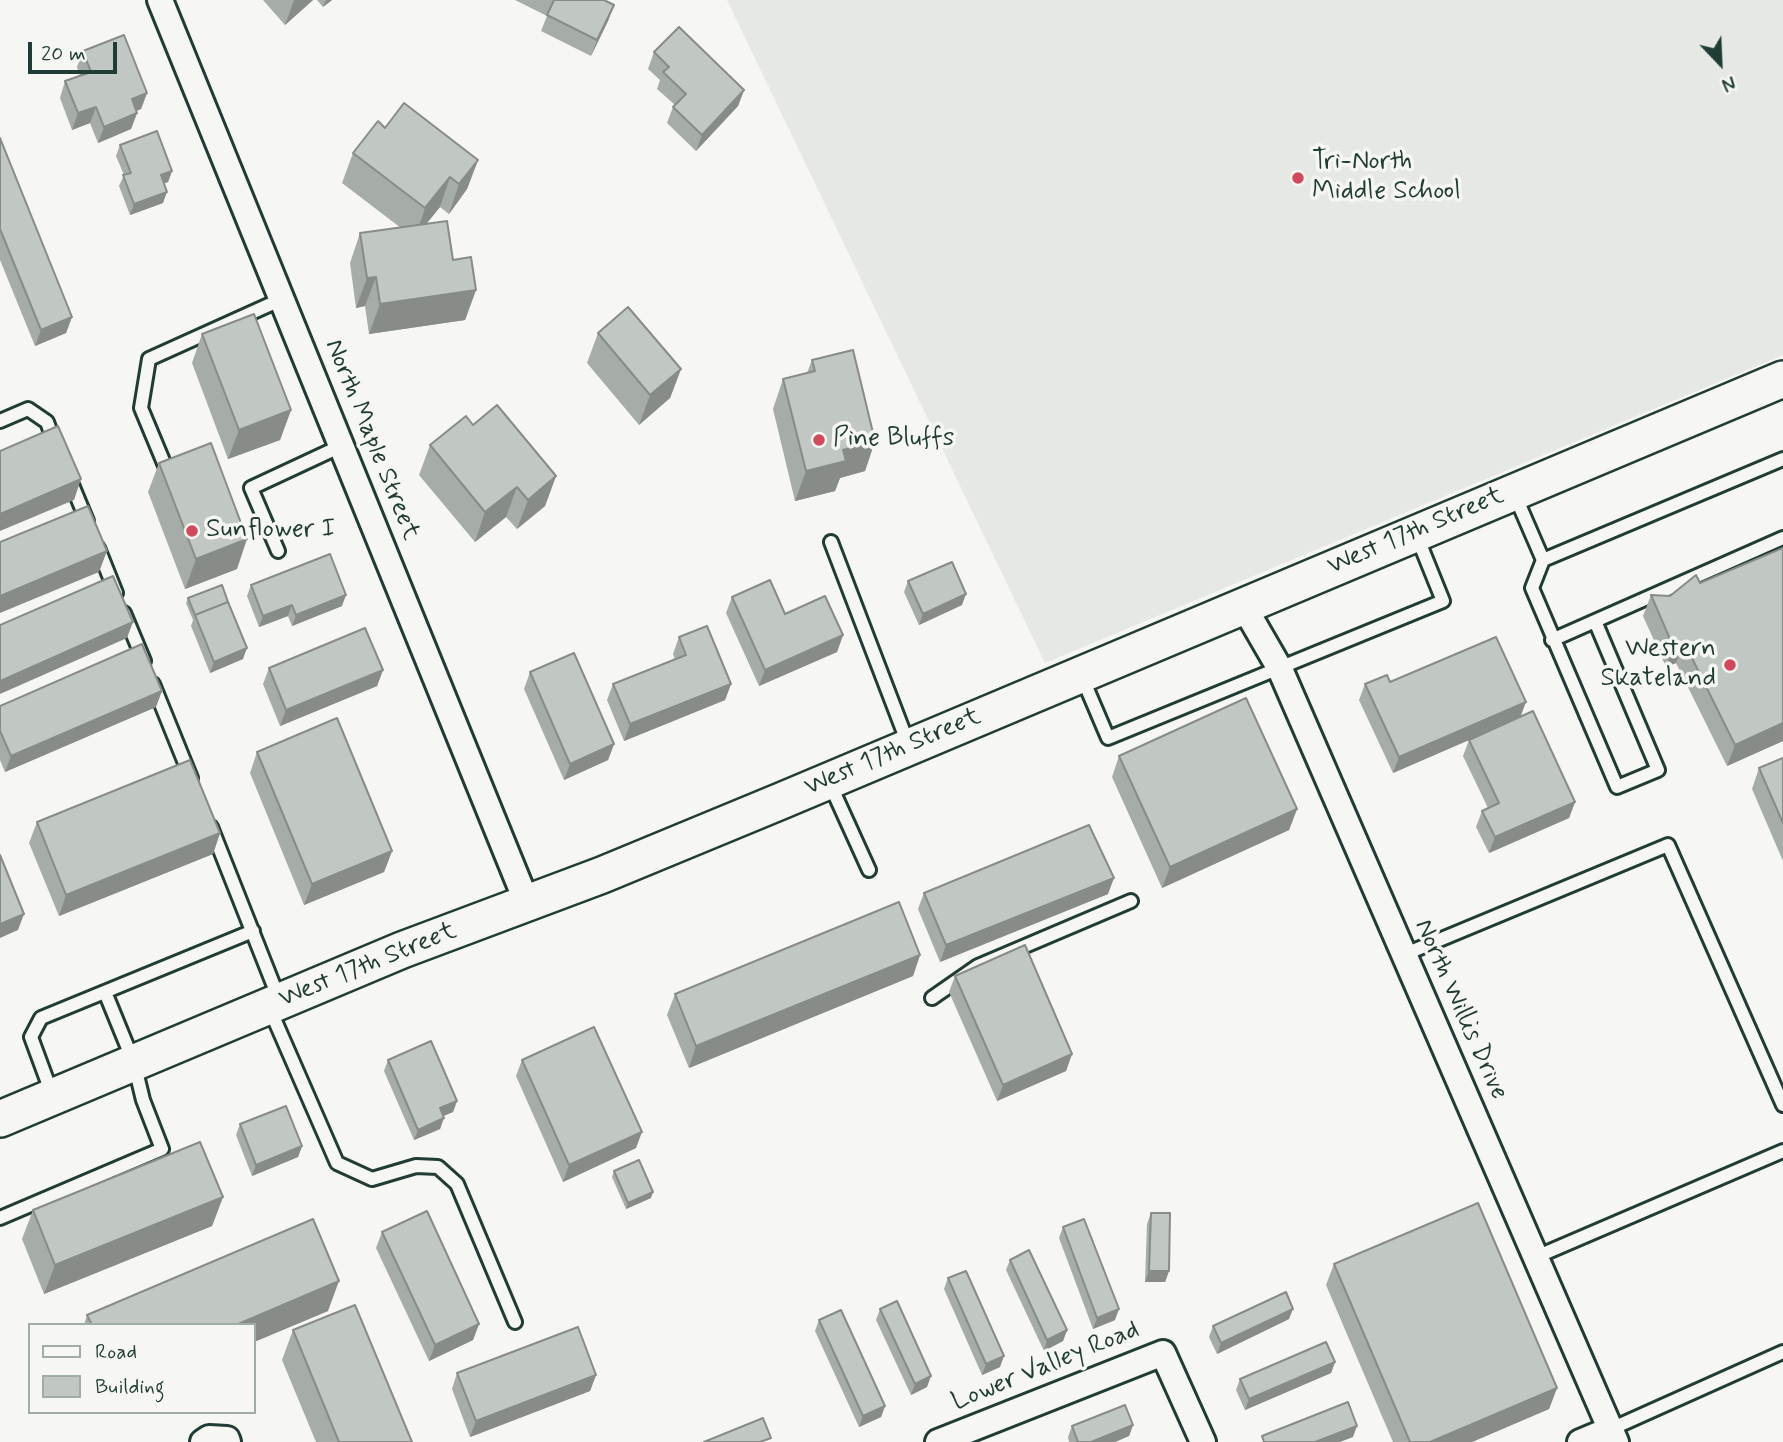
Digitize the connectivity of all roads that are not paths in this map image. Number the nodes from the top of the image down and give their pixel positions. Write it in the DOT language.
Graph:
graph roads {
  1 [pos="160,0"];
  2 [pos="282,299"];
  3 [pos="1783,379"];
  4 [pos="0,421"];
  5 [pos="341,446"];
  6 [pos="1783,459"];
  7 [pos="166,468"];
  8 [pos="1513,491"];
  9 [pos="1415,533"];
  10 [pos="1783,538"];
  11 [pos="831,542"];
  12 [pos="278,551"];
  13 [pos="1543,560"];
  14 [pos="1243,605"];
  15 [pos="1595,621"];
  16 [pos="1552,640"];
  17 [pos="1280,669"];
  18 [pos="1081,674"];
  19 [pos="909,746"];
  20 [pos="828,781"];
  21 [pos="196,789"];
  22 [pos="206,815"];
  23 [pos="869,870"];
  24 [pos="1131,901"];
  25 [pos="527,903"];
  26 [pos="253,931"];
  27 [pos="1403,955"];
  28 [pos="105,992"];
  29 [pos="932,998"];
  30 [pos="274,1004"];
  31 [pos="134,1063"];
  32 [pos="53,1097"];
  33 [pos="1783,1105"];
  34 [pos="0,1119"];
  35 [pos="1783,1150"];
  36 [pos="0,1218"];
  37 [pos="1536,1257"];
  38 [pos="514,1322"];
  39 [pos="1783,1352"];
  40 [pos="1614,1436"];
  41 [pos="203,1442"];
  42 [pos="228,1442"];
  43 [pos="938,1442"];
  44 [pos="1202,1442"];
  45 [pos="1580,1442"];
  1 -- 2 [label="street, North Maple Street"];
  2 -- 5 [label="street, North Maple Street"];
  2 -- 7 [label="lane"];
  3 -- 8 [label="main road, West 17th Street"];
  4 -- 21 [label="lane"];
  5 -- 12 [label="lane"];
  5 -- 25 [label="street, North Maple Street"];
  6 -- 13 [label="lane"];
  8 -- 9 [label="main road, West 17th Street"];
  8 -- 13 [label="lane"];
  9 -- 14 [label="main road, West 17th Street"];
  9 -- 17 [label="lane"];
  10 -- 15 [label="lane"];
  11 -- 19 [label="lane"];
  13 -- 16 [label="lane"];
  14 -- 17 [label="street, North Willis Drive"];
  14 -- 18 [label="main road, West 17th Street"];
  15 -- 16 [label="lane"];
  15 -- 16 [label="lane"];
  17 -- 18 [label="lane"];
  17 -- 27 [label="street, North Willis Drive"];
  18 -- 19 [label="main road, West 17th Street"];
  19 -- 20 [label="main road, West 17th Street"];
  20 -- 23 [label="lane"];
  20 -- 25 [label="main road, West 17th Street"];
  22 -- 26 [label="lane"];
  24 -- 29 [label="lane"];
  25 -- 30 [label="main road, West 17th Street"];
  26 -- 28 [label="lane"];
  26 -- 30 [label="lane"];
  27 -- 33 [label="lane"];
  27 -- 37 [label="street, North Willis Drive"];
  28 -- 31 [label="lane"];
  28 -- 32 [label="lane"];
  30 -- 31 [label="main road, West 17th Street"];
  30 -- 38 [label="lane"];
  31 -- 32 [label="main road, West 17th Street"];
  31 -- 36 [label="lane"];
  32 -- 34 [label="main road, West 17th Street"];
  35 -- 37 [label="lane"];
  37 -- 40 [label="street, North Willis Drive"];
  39 -- 40 [label="lane"];
  40 -- 45 [label="street"];
  41 -- 42 [label="street"];
  43 -- 44 [label="street, Lower Valley Road"];
}
